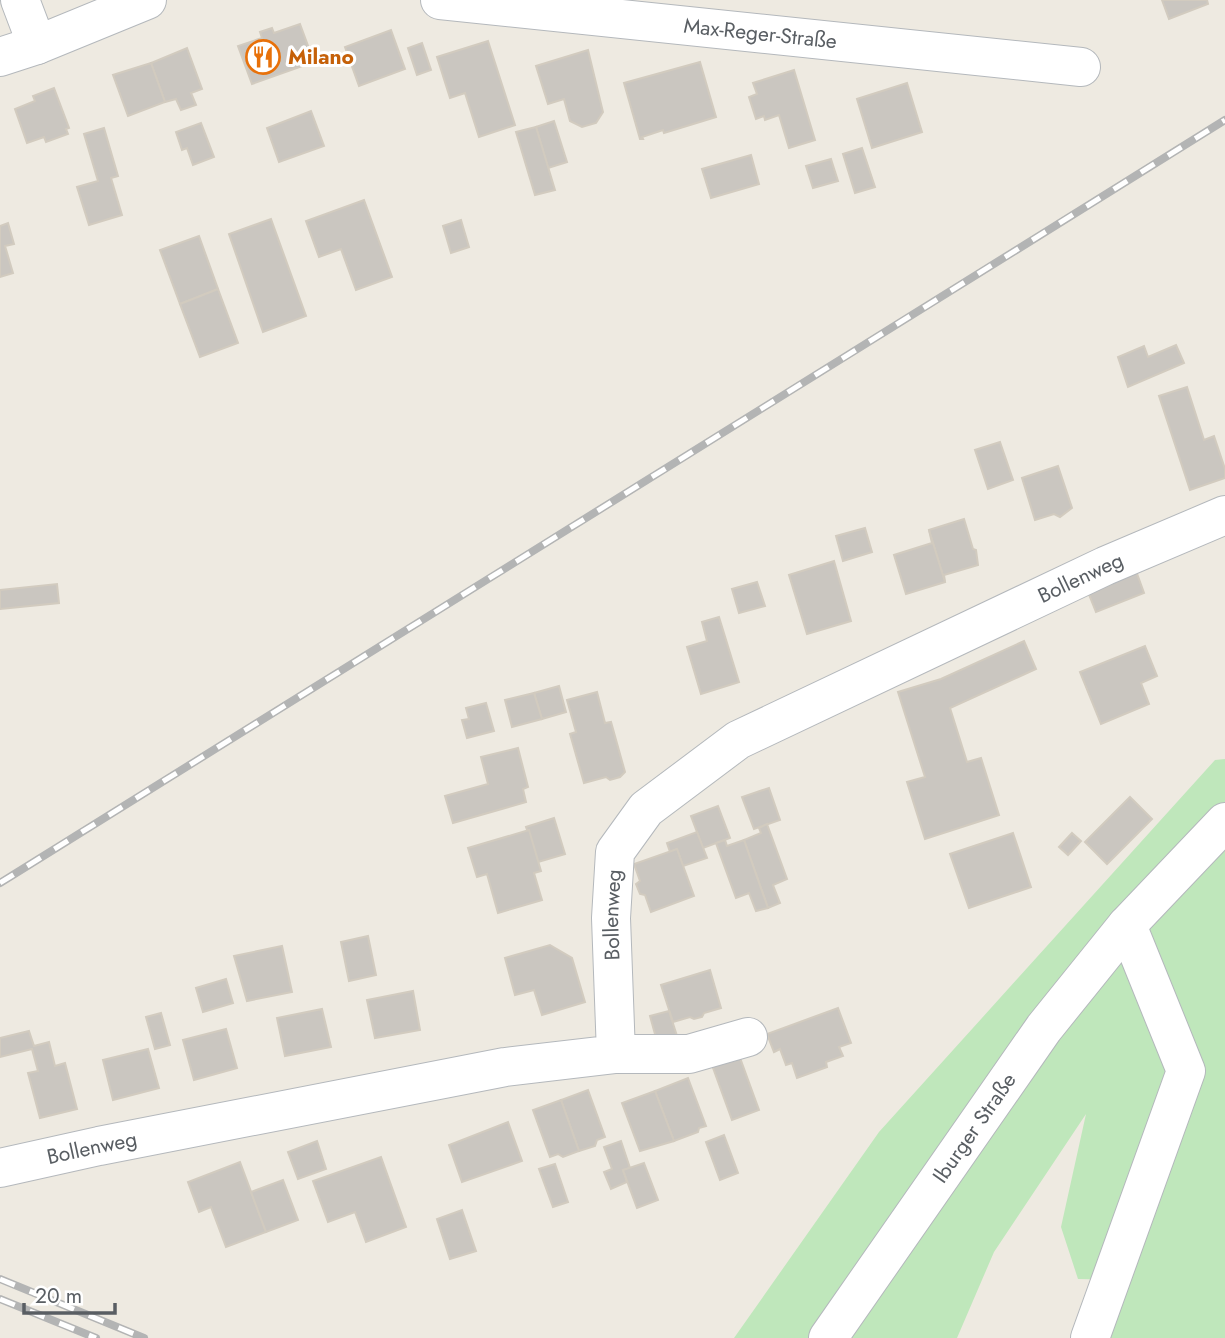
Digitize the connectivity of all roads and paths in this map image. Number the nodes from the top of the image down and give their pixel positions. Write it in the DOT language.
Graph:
graph roads {
  1 [pos="20,0"];
  2 [pos="147,0"];
  3 [pos="440,0"];
  4 [pos="37,44"];
  5 [pos="0,57"];
  6 [pos="1081,67"];
  7 [pos="1225,515"];
  8 [pos="1225,822"];
  9 [pos="1127,925"];
  10 [pos="748,1037"];
  11 [pos="616,1054"];
  12 [pos="0,1168"];
  13 [pos="828,1338"];
  14 [pos="1090,1338"];
  1 -- 4 [label="street"];
  2 -- 4 [label="street"];
  3 -- 6 [label="street, Max-Reger-Straße"];
  4 -- 5 [label="street"];
  7 -- 11 [label="street, Bollenweg"];
  8 -- 9 [label="street, Iburger Straße"];
  9 -- 13 [label="street, Iburger Straße"];
  9 -- 14 [label="street"];
  10 -- 11 [label="street"];
  11 -- 12 [label="street, Bollenweg"];
}
